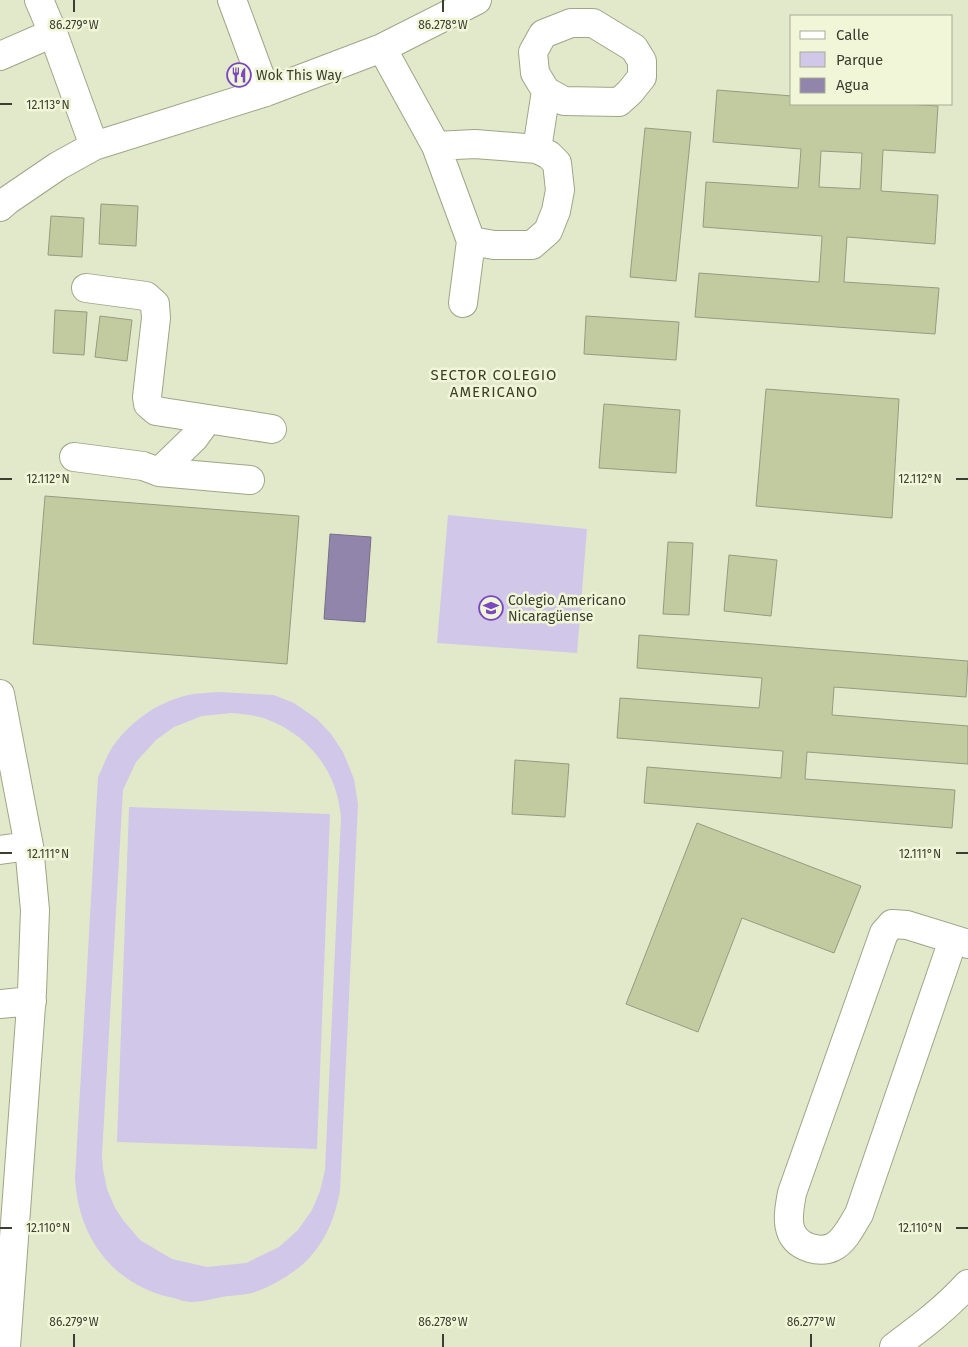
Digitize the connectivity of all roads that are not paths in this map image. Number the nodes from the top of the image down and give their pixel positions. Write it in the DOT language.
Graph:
graph roads {
  1 [pos="40,0"];
  2 [pos="232,0"];
  3 [pos="477,0"];
  4 [pos="447,7"];
  5 [pos="53,33"];
  6 [pos="382,48"];
  7 [pos="0,56"];
  8 [pos="546,91"];
  9 [pos="266,92"];
  10 [pos="94,146"];
  11 [pos="436,146"];
  12 [pos="537,149"];
  13 [pos="0,207"];
  14 [pos="471,241"];
  15 [pos="86,288"];
  16 [pos="463,303"];
  17 [pos="208,419"];
  18 [pos="272,429"];
  19 [pos="74,457"];
  20 [pos="159,472"];
  21 [pos="250,480"];
  22 [pos="0,694"];
  23 [pos="29,846"];
  24 [pos="0,850"];
  25 [pos="960,942"];
  26 [pos="32,1001"];
  27 [pos="0,1004"];
  28 [pos="8,1206"];
  29 [pos="968,1284"];
  30 [pos="6,1347"];
  31 [pos="894,1347"];
  1 -- 5 [label="street"];
  2 -- 9 [label="street"];
  3 -- 4 [label="street"];
  4 -- 6 [label="street"];
  5 -- 7 [label="street"];
  5 -- 10 [label="street"];
  6 -- 9 [label="street"];
  6 -- 11 [label="street"];
  8 -- 12 [label="street"];
  9 -- 10 [label="street"];
  10 -- 13 [label="street"];
  11 -- 12 [label="street"];
  11 -- 14 [label="street"];
  12 -- 14 [label="street"];
  14 -- 16 [label="street"];
  15 -- 17 [label="street"];
  17 -- 18 [label="street"];
  17 -- 20 [label="street"];
  19 -- 20 [label="street"];
  20 -- 21 [label="street"];
  22 -- 23 [label="street"];
  23 -- 24 [label="street"];
  23 -- 26 [label="street"];
  25 -- 25 [label="street"];
  26 -- 27 [label="street"];
  26 -- 28 [label="street"];
  28 -- 30 [label="street"];
  29 -- 31 [label="street"];
}
